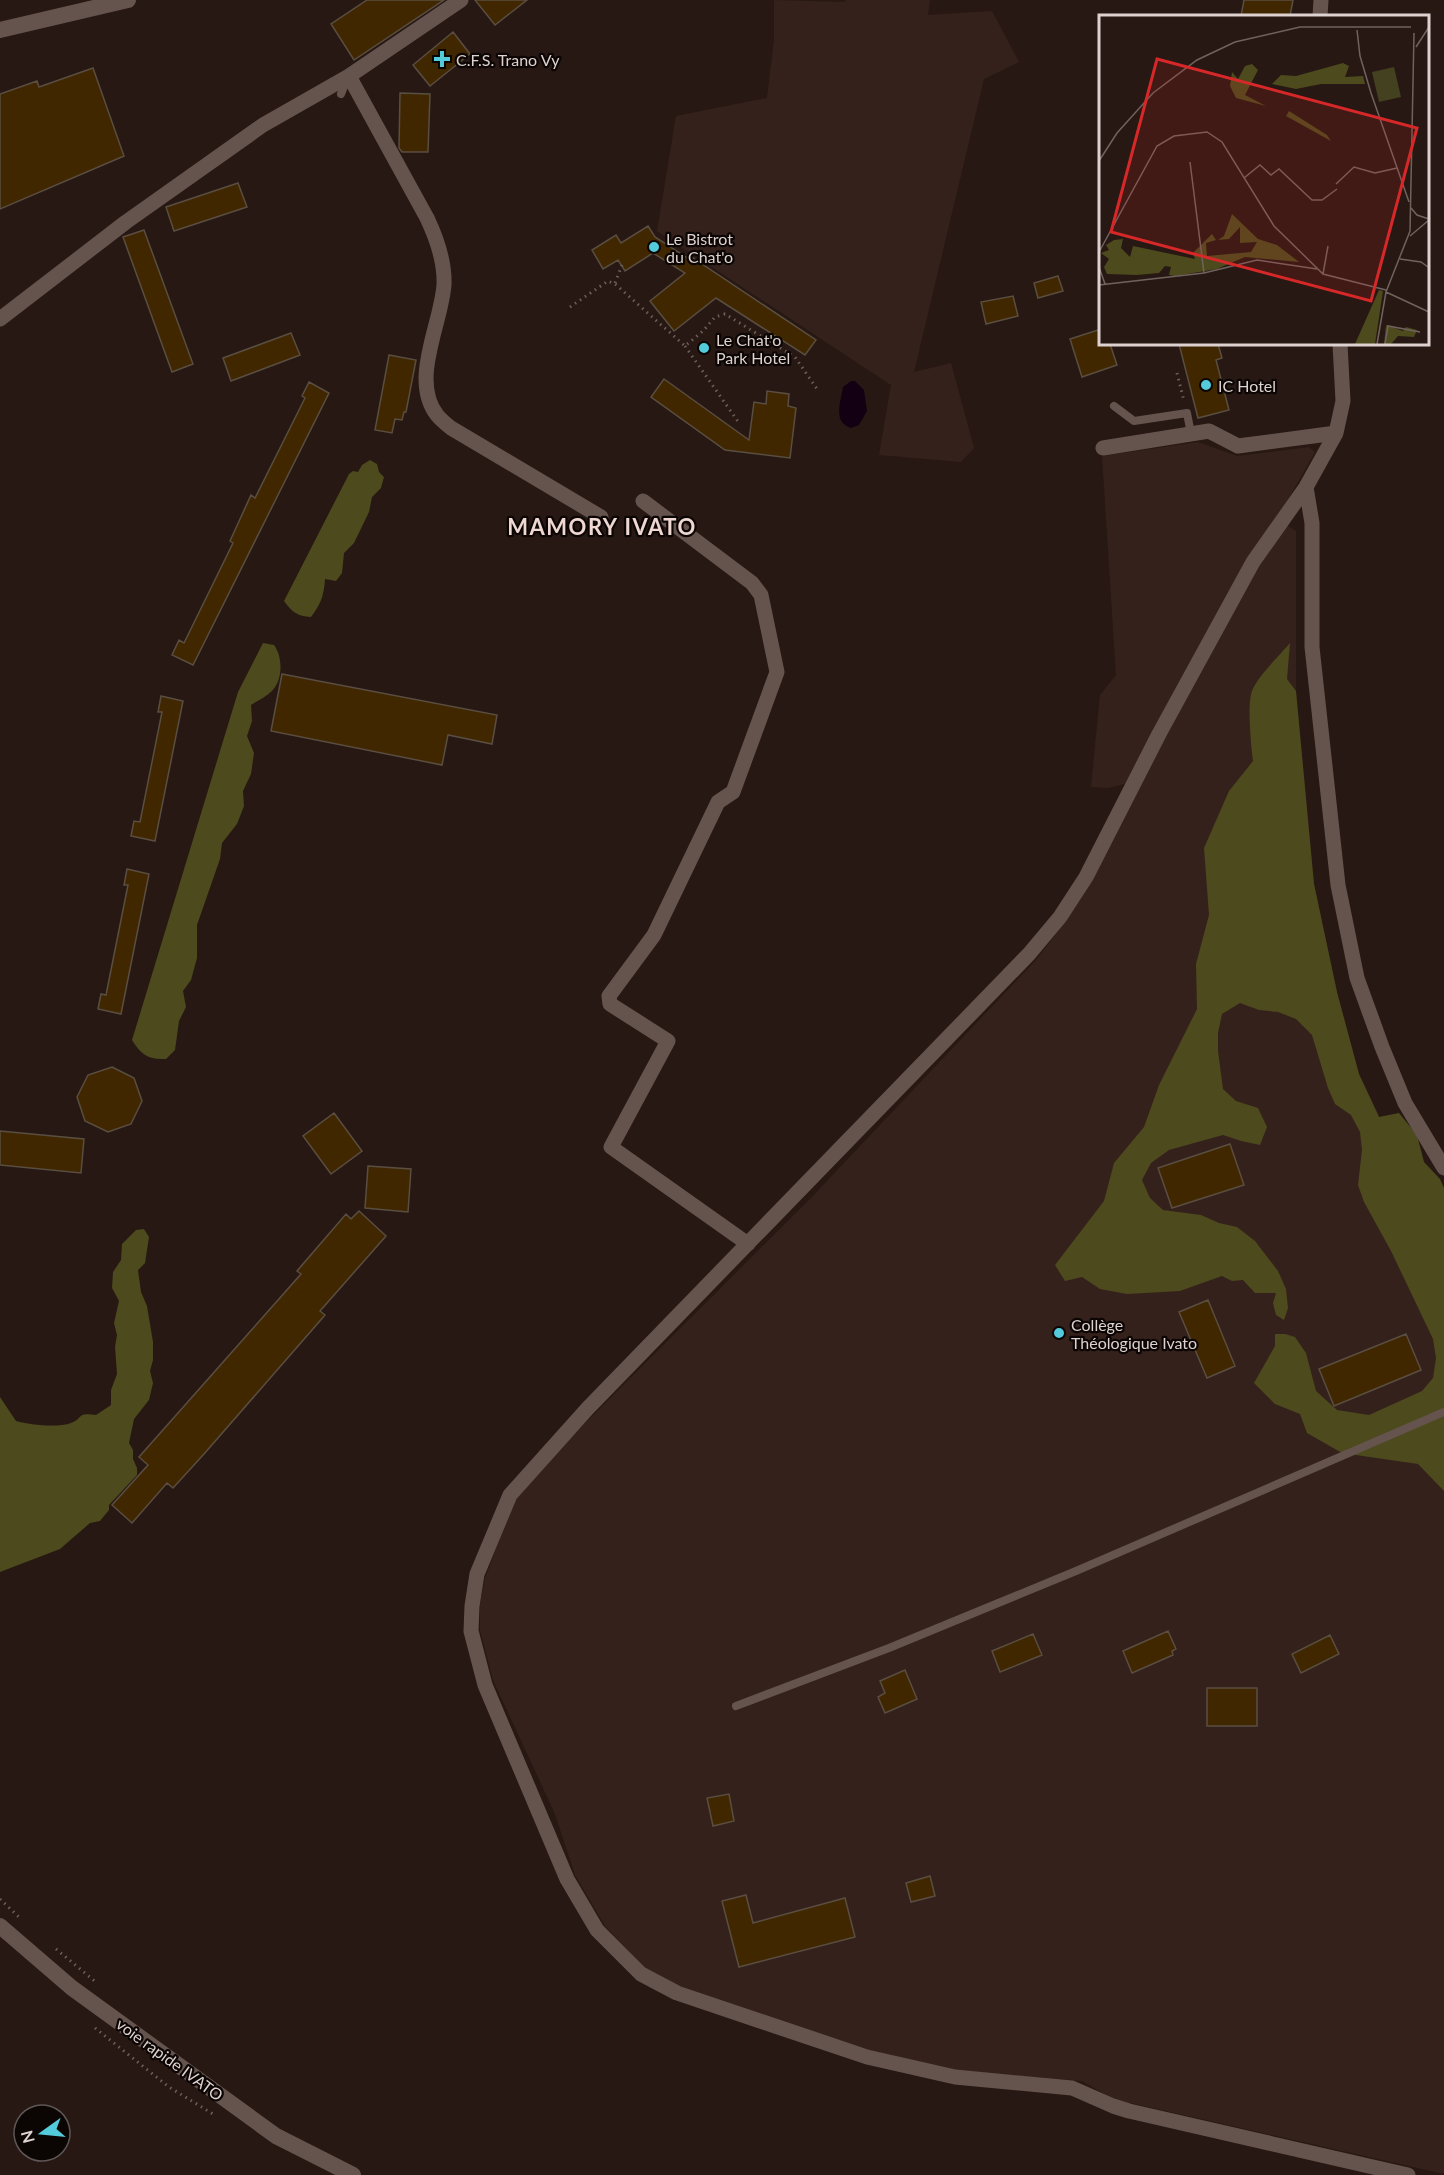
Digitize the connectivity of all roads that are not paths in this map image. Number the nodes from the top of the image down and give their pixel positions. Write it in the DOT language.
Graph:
graph roads {
  1 [pos="128,0"];
  2 [pos="461,0"];
  3 [pos="1321,0"];
  4 [pos="86,5"];
  5 [pos="1320,15"];
  6 [pos="0,30"];
  7 [pos="349,76"];
  8 [pos="341,94"];
  9 [pos="0,319"];
  10 [pos="1340,345"];
  11 [pos="1114,406"];
  12 [pos="1336,433"];
  13 [pos="1191,434"];
  14 [pos="1103,448"];
  15 [pos="1306,487"];
  16 [pos="643,501"];
  17 [pos="602,517"];
  18 [pos="1444,1168"];
  19 [pos="748,1244"];
  20 [pos="1444,1412"];
  21 [pos="736,1706"];
  22 [pos="0,1926"];
  23 [pos="353,2175"];
  24 [pos="1408,2175"];
  1 -- 4 [label="main road"];
  2 -- 7 [label="street"];
  3 -- 5 [label="street"];
  4 -- 6 [label="main road"];
  7 -- 8 [label="lane"];
  7 -- 9 [label="street"];
  7 -- 17 [label="street"];
  10 -- 12 [label="street"];
  11 -- 13 [label="lane"];
  12 -- 13 [label="street"];
  12 -- 15 [label="street"];
  13 -- 14 [label="street"];
  15 -- 18 [label="street"];
  15 -- 19 [label="street"];
  16 -- 19 [label="street"];
  19 -- 24 [label="street"];
  20 -- 21 [label="lane"];
  22 -- 23 [label="main road, voie rapide IVATO"];
}
